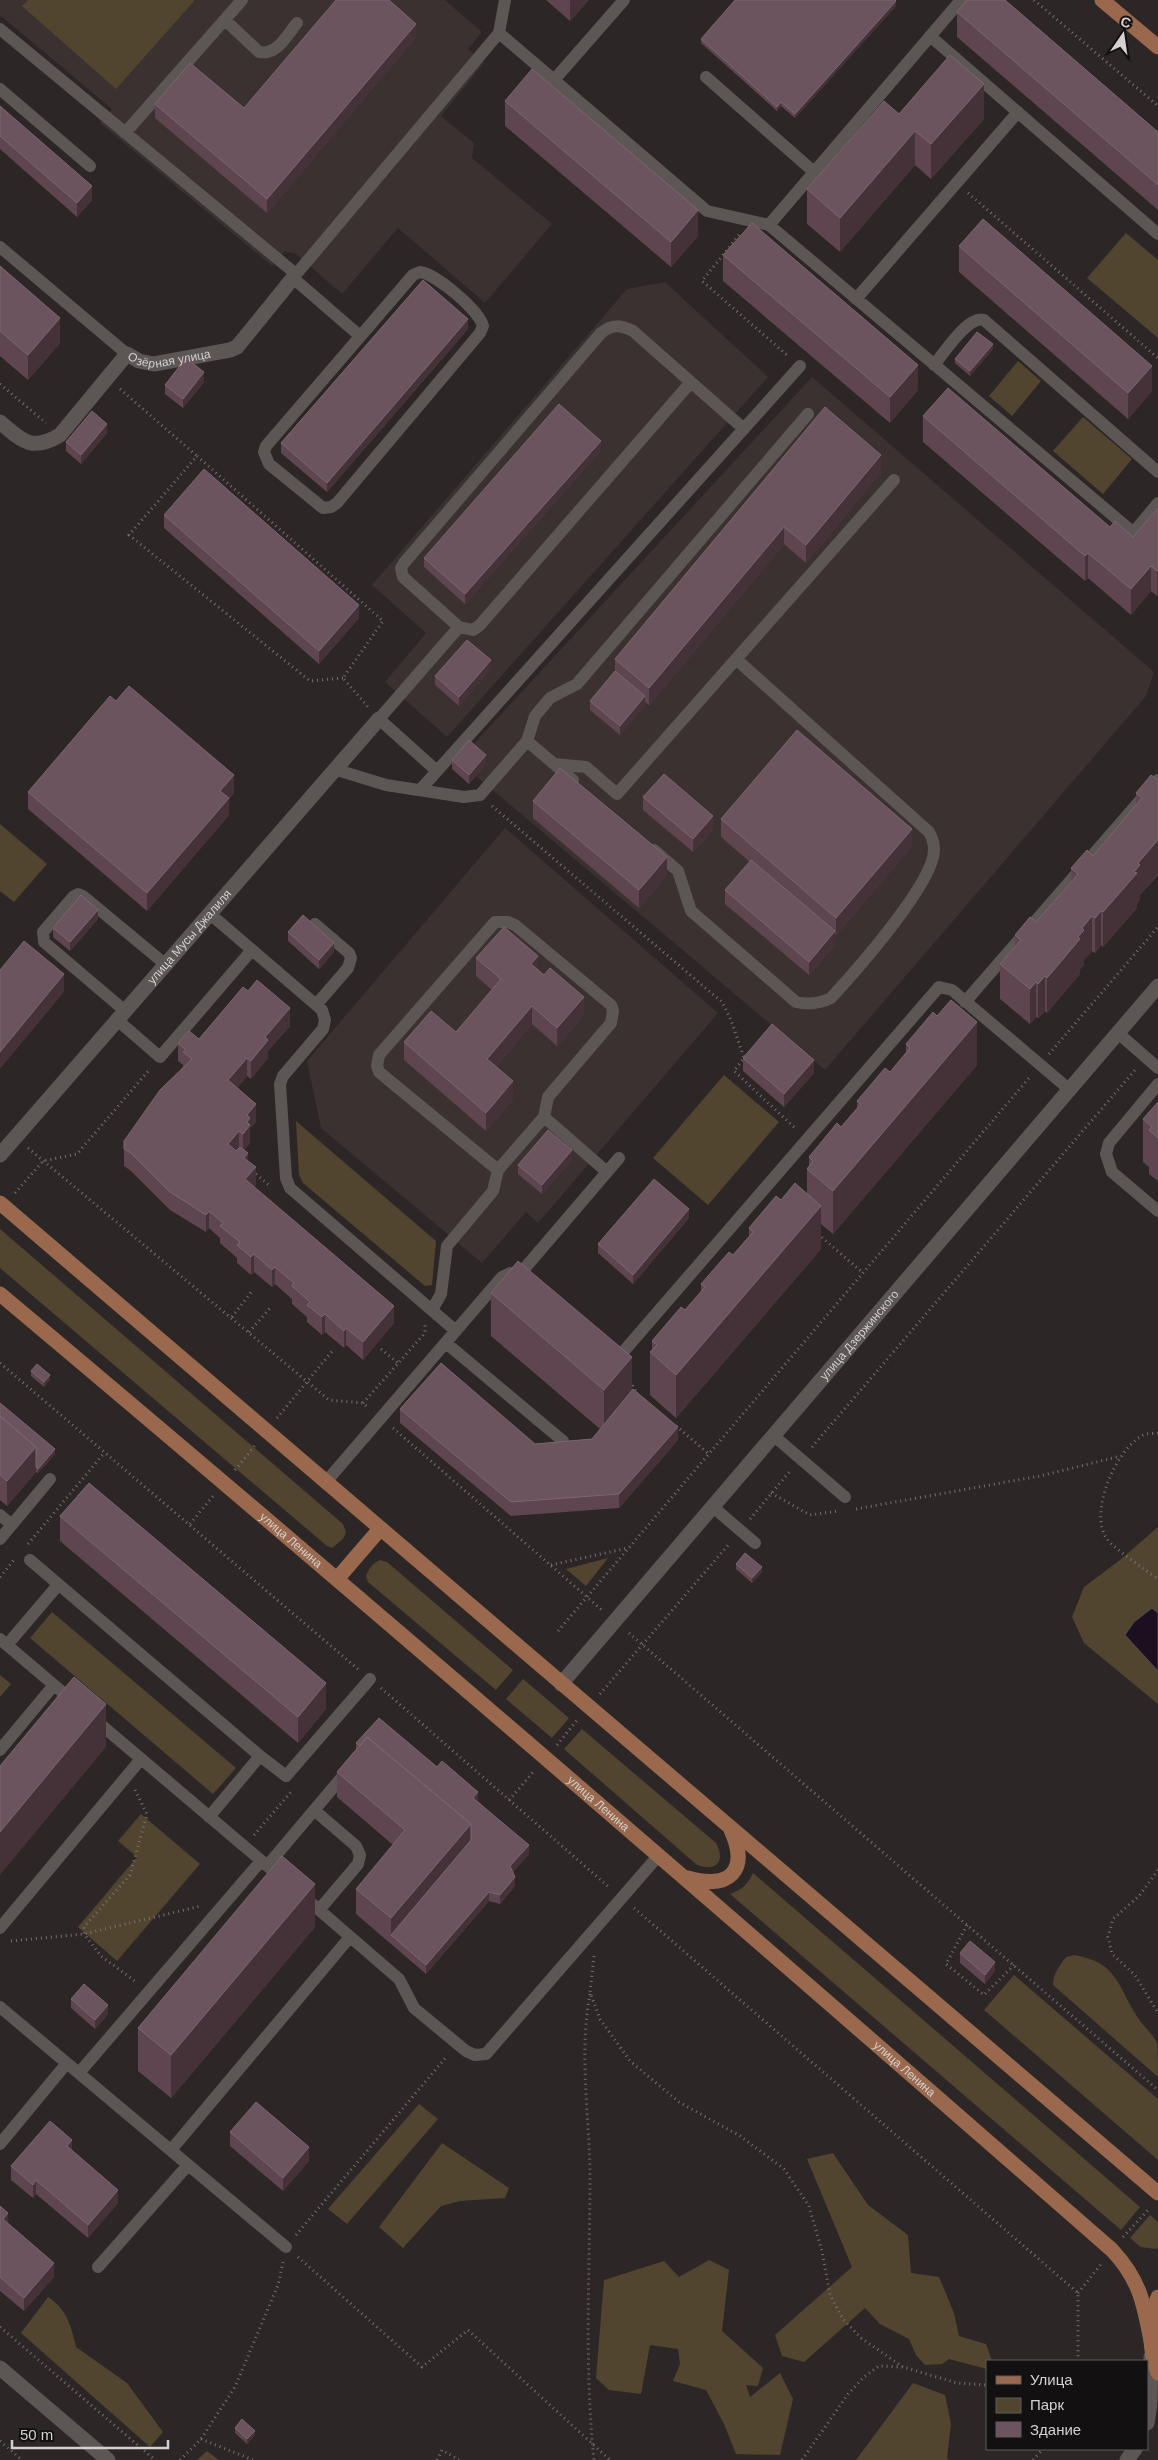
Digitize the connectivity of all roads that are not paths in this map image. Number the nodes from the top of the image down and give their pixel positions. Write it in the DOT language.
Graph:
graph roads {
  1 [pos="242,0"];
  2 [pos="505,0"];
  3 [pos="624,0"];
  4 [pos="961,0"];
  5 [pos="1102,0"];
  6 [pos="225,20"];
  7 [pos="297,23"];
  8 [pos="0,29"];
  9 [pos="499,33"];
  10 [pos="930,36"];
  11 [pos="1158,47"];
  12 [pos="706,77"];
  13 [pos="554,80"];
  14 [pos="0,89"];
  15 [pos="1018,112"];
  16 [pos="125,133"];
  17 [pos="90,166"];
  18 [pos="814,172"];
  19 [pos="769,225"];
  20 [pos="1158,234"];
  21 [pos="0,247"];
  22 [pos="295,276"];
  23 [pos="856,299"];
  24 [pos="360,336"];
  25 [pos="127,354"];
  26 [pos="934,365"];
  27 [pos="800,366"];
  28 [pos="691,382"];
  29 [pos="808,414"];
  30 [pos="0,422"];
  31 [pos="744,429"];
  32 [pos="1158,472"];
  33 [pos="894,480"];
  34 [pos="1158,504"];
  35 [pos="1133,533"];
  36 [pos="1148,546"];
  37 [pos="459,627"];
  38 [pos="736,659"];
  39 [pos="379,719"];
  40 [pos="527,741"];
  41 [pos="554,764"];
  42 [pos="334,769"];
  43 [pos="437,771"];
  44 [pos="1158,780"];
  45 [pos="583,789"];
  46 [pos="420,790"];
  47 [pos="642,839"];
  48 [pos="210,913"];
  49 [pos="315,924"];
  50 [pos="252,950"];
  51 [pos="165,964"];
  52 [pos="1158,986"];
  53 [pos="965,1002"];
  54 [pos="316,1005"];
  55 [pos="120,1015"];
  56 [pos="1118,1034"];
  57 [pos="1158,1068"];
  58 [pos="1158,1084"];
  59 [pos="1070,1090"];
  60 [pos="544,1117"];
  61 [pos="0,1155"];
  62 [pos="619,1158"];
  63 [pos="498,1170"];
  64 [pos="607,1172"];
  65 [pos="2,1205"];
  66 [pos="1158,1211"];
  67 [pos="518,1275"];
  68 [pos="534,1288"];
  69 [pos="0,1294"];
  70 [pos="429,1316"];
  71 [pos="456,1331"];
  72 [pos="446,1343"];
  73 [pos="602,1346"];
  74 [pos="774,1436"];
  75 [pos="563,1441"];
  76 [pos="50,1479"];
  77 [pos="325,1483"];
  78 [pos="845,1497"];
  79 [pos="712,1507"];
  80 [pos="0,1515"];
  81 [pos="12,1525"];
  82 [pos="380,1529"];
  83 [pos="0,1539"];
  84 [pos="755,1543"];
  85 [pos="30,1560"];
  86 [pos="337,1579"];
  87 [pos="58,1585"];
  88 [pos="3,1642"];
  89 [pos="370,1679"];
  90 [pos="561,1684"];
  91 [pos="54,1685"];
  92 [pos="0,1750"];
  93 [pos="260,1756"];
  94 [pos="141,1758"];
  95 [pos="352,1765"];
  96 [pos="314,1810"];
  97 [pos="209,1817"];
  98 [pos="730,1827"];
  99 [pos="660,1855"];
  100 [pos="264,1863"];
  101 [pos="686,1878"];
  102 [pos="319,1910"];
  103 [pos="0,1928"];
  104 [pos="350,1937"];
  105 [pos="0,2007"];
  106 [pos="67,2063"];
  107 [pos="79,2073"];
  108 [pos="0,2144"];
  109 [pos="171,2150"];
  110 [pos="188,2165"];
  111 [pos="1158,2193"];
  112 [pos="286,2247"];
  113 [pos="98,2268"];
  114 [pos="1158,2297"];
  115 [pos="1152,2346"];
  116 [pos="0,2368"];
  117 [pos="1158,2373"];
  118 [pos="1148,2413"];
  119 [pos="108,2460"];
  1 -- 6 [label="lane"];
  2 -- 9 [label="lane"];
  3 -- 13 [label="lane"];
  4 -- 10 [label="lane"];
  5 -- 11 [label="main road"];
  6 -- 7 [label="lane"];
  6 -- 16 [label="lane"];
  8 -- 16 [label="lane"];
  9 -- 13 [label="lane"];
  9 -- 22 [label="lane"];
  10 -- 15 [label="lane"];
  10 -- 18 [label="lane"];
  12 -- 18 [label="lane"];
  13 -- 19 [label="lane"];
  14 -- 17 [label="lane"];
  15 -- 20 [label="lane"];
  15 -- 23 [label="lane"];
  16 -- 22 [label="lane"];
  18 -- 19 [label="lane"];
  19 -- 23 [label="lane"];
  21 -- 25 [label="lane"];
  22 -- 24 [label="lane"];
  22 -- 25 [label="street, Озёрная улица"];
  23 -- 26 [label="lane"];
  24 -- 24 [label="lane"];
  25 -- 30 [label="street, Озёрная улица"];
  26 -- 32 [label="lane"];
  26 -- 35 [label="lane"];
  27 -- 31 [label="lane"];
  28 -- 31 [label="lane"];
  28 -- 37 [label="lane"];
  28 -- 37 [label="lane"];
  29 -- 40 [label="lane"];
  31 -- 43 [label="lane"];
  33 -- 38 [label="lane"];
  34 -- 35 [label="lane"];
  35 -- 36 [label="lane"];
  37 -- 39 [label="lane"];
  38 -- 41 [label="lane"];
  38 -- 47 [label="lane"];
  39 -- 42 [label="street, улица Мусы Джалиля"];
  39 -- 43 [label="lane"];
  40 -- 41 [label="lane"];
  40 -- 46 [label="lane"];
  41 -- 45 [label="lane"];
  42 -- 46 [label="lane"];
  42 -- 48 [label="street, улица Мусы Джалиля"];
  43 -- 46 [label="lane"];
  44 -- 53 [label="lane"];
  48 -- 50 [label="lane"];
  48 -- 51 [label="street, улица Мусы Джалиля"];
  49 -- 54 [label="lane"];
  50 -- 54 [label="lane"];
  50 -- 55 [label="lane"];
  51 -- 55 [label="street, улица Мусы Джалиля"];
  51 -- 55 [label="lane"];
  52 -- 56 [label="street, улица Дзержинского"];
  53 -- 59 [label="lane"];
  53 -- 73 [label="lane"];
  54 -- 70 [label="lane"];
  55 -- 61 [label="street, улица Мусы Джалиля"];
  56 -- 57 [label="lane"];
  56 -- 59 [label="street, улица Дзержинского"];
  58 -- 66 [label="lane"];
  59 -- 74 [label="street, улица Дзержинского"];
  60 -- 63 [label="lane"];
  60 -- 63 [label="lane"];
  60 -- 64 [label="lane"];
  62 -- 64 [label="lane"];
  63 -- 70 [label="lane"];
  64 -- 67 [label="lane"];
  65 -- 77 [label="main road"];
  67 -- 68 [label="lane"];
  67 -- 71 [label="lane"];
  69 -- 86 [label="main road, улица Ленина"];
  70 -- 71 [label="lane"];
  71 -- 72 [label="lane"];
  72 -- 75 [label="lane"];
  72 -- 77 [label="lane"];
  74 -- 78 [label="lane"];
  74 -- 79 [label="street, улица Дзержинского"];
  76 -- 81 [label="lane"];
  77 -- 82 [label="main road"];
  79 -- 84 [label="lane"];
  79 -- 90 [label="street, улица Дзержинского"];
  80 -- 81 [label="lane"];
  81 -- 83 [label="lane"];
  82 -- 86 [label="main road"];
  82 -- 90 [label="main road"];
  85 -- 87 [label="lane"];
  86 -- 99 [label="main road, улица Ленина"];
  87 -- 88 [label="lane"];
  87 -- 93 [label="lane"];
  88 -- 91 [label="lane"];
  89 -- 93 [label="lane"];
  90 -- 98 [label="main road"];
  91 -- 92 [label="lane"];
  91 -- 94 [label="lane"];
  93 -- 97 [label="lane"];
  94 -- 97 [label="lane"];
  94 -- 103 [label="lane"];
  95 -- 96 [label="lane"];
  96 -- 100 [label="lane"];
  96 -- 102 [label="lane"];
  97 -- 100 [label="lane"];
  98 -- 101 [label="main road"];
  98 -- 111 [label="main road"];
  99 -- 101 [label="main road, улица Ленина"];
  99 -- 104 [label="lane"];
  100 -- 102 [label="lane"];
  100 -- 107 [label="lane"];
  101 -- 115 [label="main road, улица Ленина"];
  102 -- 104 [label="lane"];
  104 -- 109 [label="lane"];
  105 -- 106 [label="lane"];
  106 -- 107 [label="lane"];
  106 -- 108 [label="lane"];
  107 -- 109 [label="lane"];
  109 -- 110 [label="lane"];
  110 -- 112 [label="lane"];
  110 -- 113 [label="lane"];
  114 -- 115 [label="main road"];
  115 -- 117 [label="main road"];
  115 -- 118 [label="street"];
  116 -- 119 [label="street"];
}
